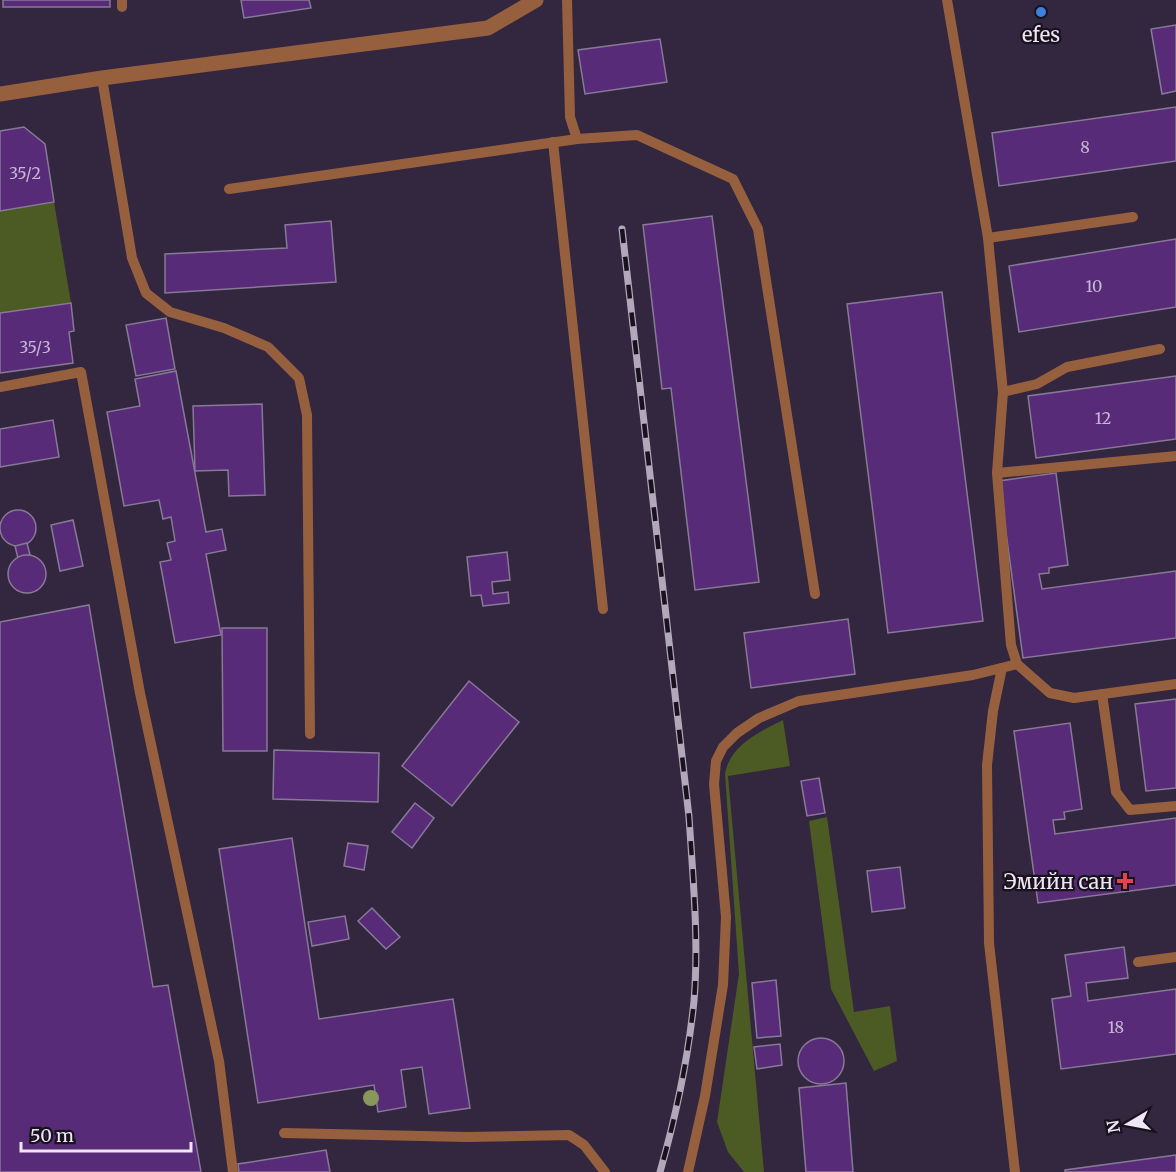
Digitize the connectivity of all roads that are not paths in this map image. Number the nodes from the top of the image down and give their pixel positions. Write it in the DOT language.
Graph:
graph roads {
  1 [pos="536,0"];
  2 [pos="567,0"];
  3 [pos="947,0"];
  4 [pos="102,78"];
  5 [pos="0,94"];
  6 [pos="577,138"];
  7 [pos="553,142"];
  8 [pos="229,189"];
  9 [pos="1133,217"];
  10 [pos="988,238"];
  11 [pos="1160,349"];
  12 [pos="0,387"];
  13 [pos="1003,392"];
  14 [pos="1176,456"];
  15 [pos="997,473"];
  16 [pos="815,594"];
  17 [pos="603,609"];
  18 [pos="1017,664"];
  19 [pos="1002,668"];
  20 [pos="1176,684"];
  21 [pos="1102,694"];
  22 [pos="310,734"];
  23 [pos="1176,806"];
  24 [pos="1176,957"];
  25 [pos="1138,962"];
  26 [pos="284,1133"];
  27 [pos="692,1169"];
  28 [pos="233,1172"];
  29 [pos="605,1172"];
  30 [pos="1015,1172"];
  1 -- 4 [label="street"];
  2 -- 6 [label="lane"];
  3 -- 10 [label="lane"];
  4 -- 5 [label="street"];
  4 -- 22 [label="lane"];
  6 -- 7 [label="lane"];
  6 -- 16 [label="lane"];
  7 -- 8 [label="lane"];
  7 -- 17 [label="lane"];
  9 -- 10 [label="lane"];
  10 -- 13 [label="lane"];
  11 -- 13 [label="lane"];
  12 -- 28 [label="lane"];
  13 -- 15 [label="lane"];
  14 -- 15 [label="lane"];
  15 -- 18 [label="lane"];
  18 -- 19 [label="lane"];
  18 -- 21 [label="lane"];
  19 -- 27 [label="lane"];
  19 -- 30 [label="lane"];
  20 -- 21 [label="lane"];
  21 -- 23 [label="lane"];
  24 -- 25 [label="lane"];
  26 -- 29 [label="lane"];
}
